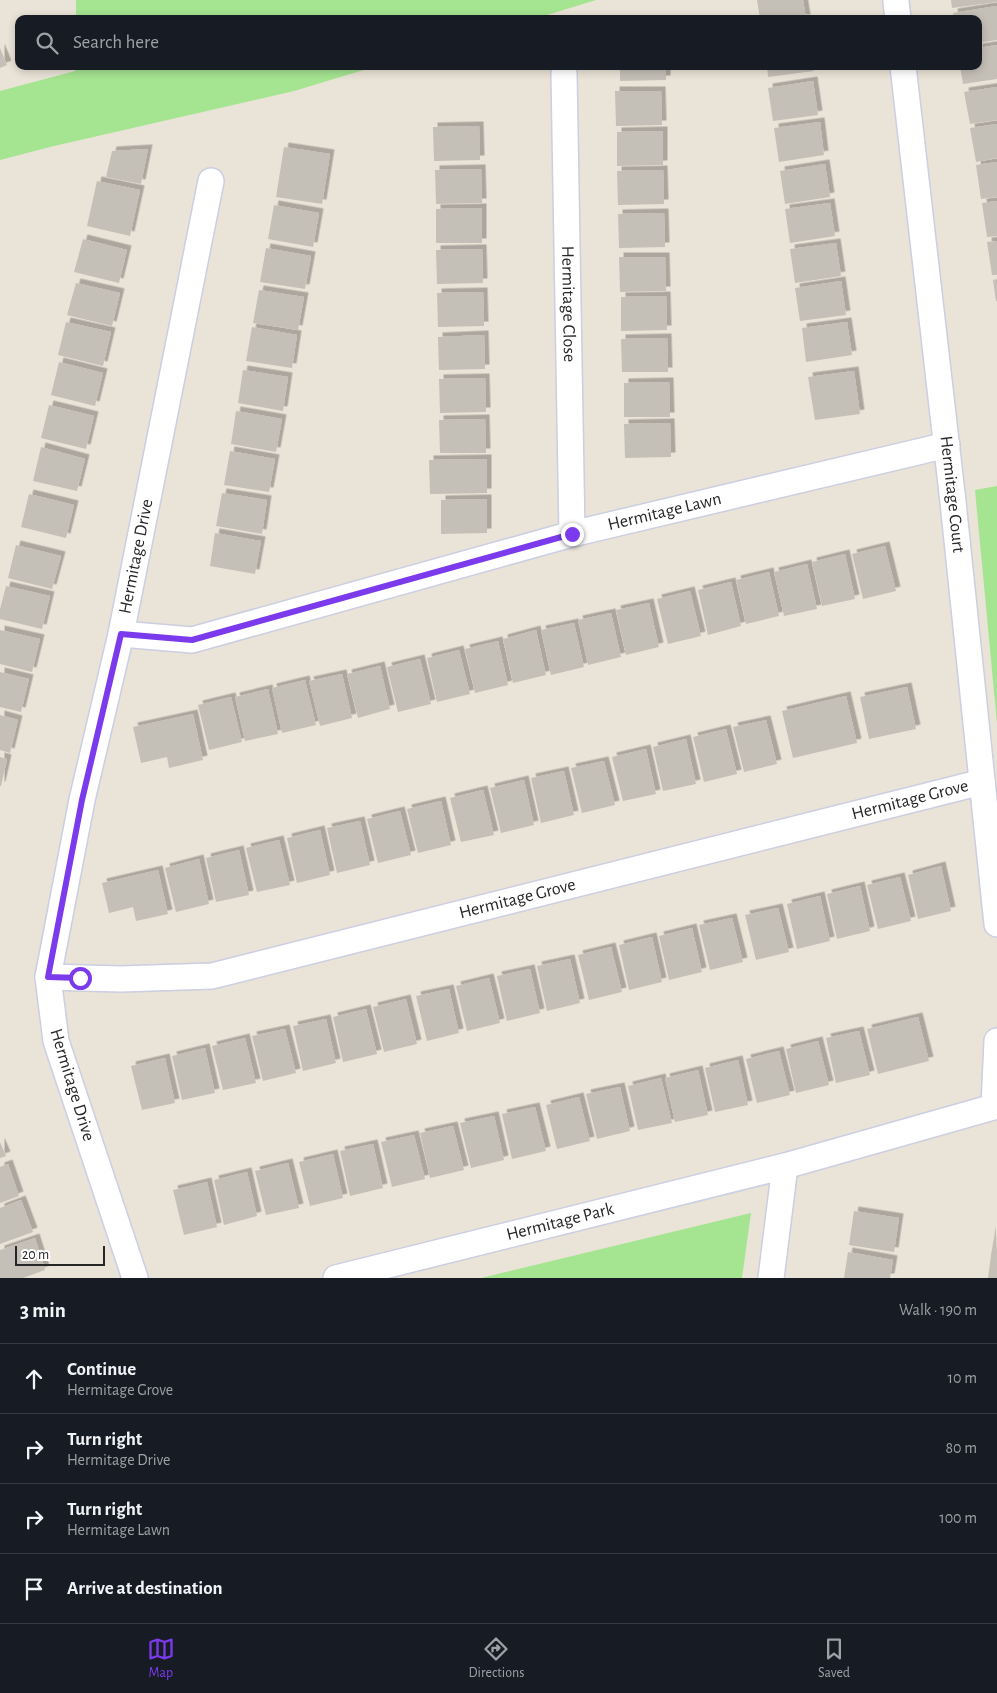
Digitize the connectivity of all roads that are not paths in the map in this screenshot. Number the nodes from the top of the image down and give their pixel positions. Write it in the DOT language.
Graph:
graph roads {
  1 [pos="903,70"];
  2 [pos="564,73"];
  3 [pos="211,181"];
  4 [pos="947,445"];
  5 [pos="572,534"];
  6 [pos="121,634"];
  7 [pos="982,782"];
  8 [pos="997,924"];
  9 [pos="48,977"];
  10 [pos="997,1041"];
  11 [pos="995,1106"];
  12 [pos="785,1166"];
  13 [pos="135,1278"];
  14 [pos="336,1278"];
  15 [pos="771,1278"];
  1 -- 4 [label="street, Hermitage Court"];
  2 -- 5 [label="street, Hermitage Close"];
  3 -- 6 [label="street, Hermitage Drive"];
  4 -- 5 [label="street, Hermitage Lawn"];
  4 -- 7 [label="street, Hermitage Court"];
  5 -- 6 [label="street, Hermitage Lawn"];
  6 -- 9 [label="street, Hermitage Drive"];
  7 -- 8 [label="street, Hermitage Court"];
  7 -- 9 [label="street, Hermitage Grove"];
  9 -- 13 [label="street, Hermitage Drive"];
  10 -- 11 [label="street"];
  11 -- 12 [label="street, Hermitage Park"];
  12 -- 14 [label="street, Hermitage Park"];
  12 -- 15 [label="street"];
}
